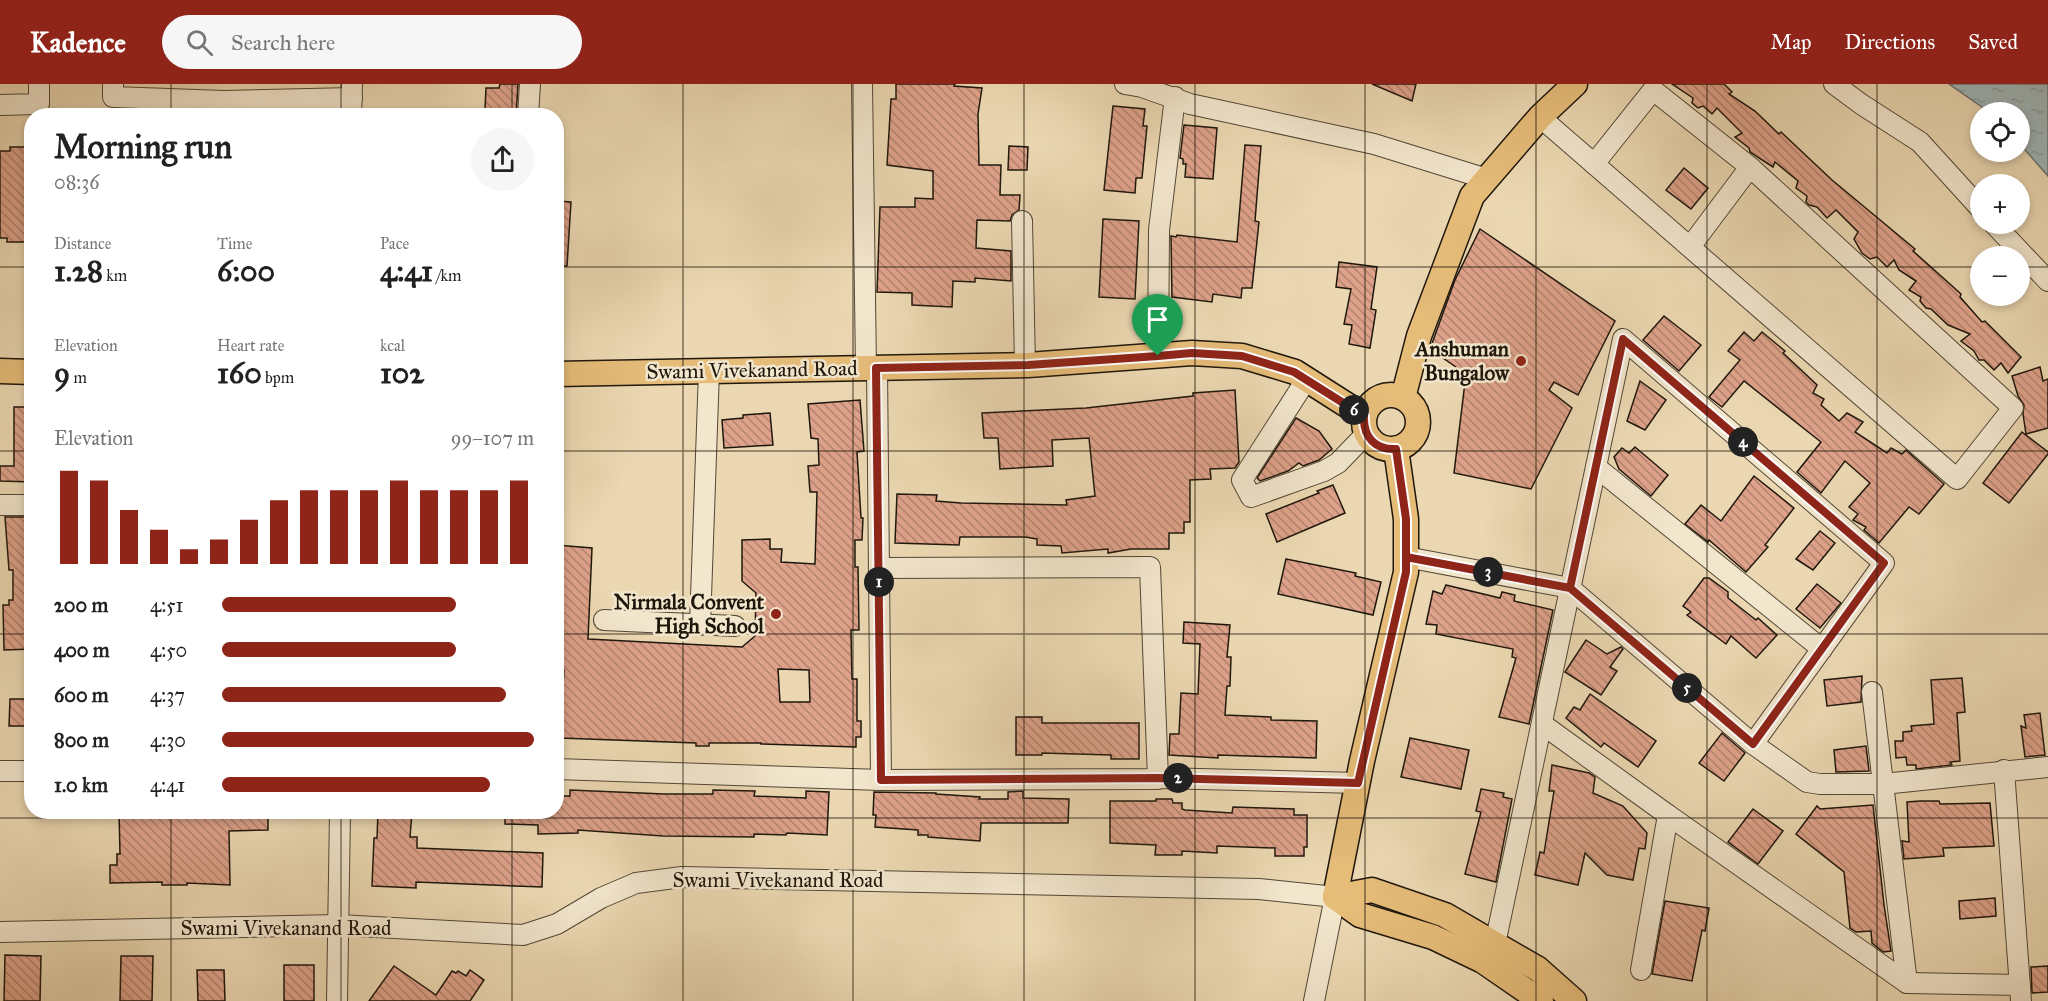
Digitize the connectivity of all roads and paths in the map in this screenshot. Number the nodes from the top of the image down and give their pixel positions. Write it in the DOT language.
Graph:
graph roads {
  1 [pos="112,84"];
  2 [pos="530,84"];
  3 [pos="862,84"];
  4 [pos="1575,84"];
  5 [pos="1834,84"];
  6 [pos="1137,85"];
  7 [pos="224,92"];
  8 [pos="39,94"];
  9 [pos="1175,97"];
  10 [pos="352,99"];
  11 [pos="0,105"];
  12 [pos="528,108"];
  13 [pos="1540,117"];
  14 [pos="1594,164"];
  15 [pos="1750,167"];
  16 [pos="1487,179"];
  17 [pos="1970,197"];
  18 [pos="1022,222"];
  19 [pos="2003,234"];
  20 [pos="1690,247"];
  21 [pos="2048,281"];
  22 [pos="1158,356"];
  23 [pos="1025,365"];
  24 [pos="871,368"];
  25 [pos="0,371"];
  26 [pos="709,371"];
  27 [pos="24,372"];
  28 [pos="564,374"];
  29 [pos="1306,380"];
  30 [pos="1403,398"];
  31 [pos="1365,425"];
  32 [pos="1396,449"];
  33 [pos="1596,467"];
  34 [pos="0,505"];
  35 [pos="24,505"];
  36 [pos="1406,557"];
  37 [pos="879,568"];
  38 [pos="1570,588"];
  39 [pos="604,620"];
  40 [pos="700,625"];
  41 [pos="735,626"];
  42 [pos="1822,649"];
  43 [pos="1872,692"];
  44 [pos="1542,724"];
  45 [pos="1753,744"];
  46 [pos="2048,767"];
  47 [pos="564,769"];
  48 [pos="2004,770"];
  49 [pos="0,771"];
  50 [pos="24,771"];
  51 [pos="1158,778"];
  52 [pos="881,780"];
  53 [pos="1358,783"];
  54 [pos="1883,784"];
  55 [pos="1668,815"];
  56 [pos="340,819"];
  57 [pos="1335,897"];
  58 [pos="338,925"];
  59 [pos="0,932"];
  60 [pos="1489,952"];
  61 [pos="1641,970"];
  62 [pos="1907,983"];
  63 [pos="2020,993"];
  64 [pos="337,1001"];
  65 [pos="1314,1001"];
  66 [pos="1541,1001"];
  67 [pos="1574,1001"];
  1 -- 7 [label="street"];
  2 -- 12 [label="street"];
  3 -- 24 [label="street"];
  4 -- 13 [label="main road"];
  5 -- 17 [label="street"];
  6 -- 9 [label="street"];
  7 -- 10 [label="street"];
  8 -- 11 [label="street"];
  9 -- 16 [label="street"];
  9 -- 22 [label="street"];
  13 -- 14 [label="street"];
  13 -- 16 [label="main road"];
  14 -- 15 [label="street"];
  14 -- 20 [label="street"];
  15 -- 20 [label="street"];
  15 -- 20 [label="street"];
  16 -- 30 [label="main road"];
  18 -- 23 [label="street"];
  19 -- 21 [label="street"];
  22 -- 23 [label="main road, Swami Vivekanand Road"];
  22 -- 29 [label="main road, Swami Vivekanand Road"];
  23 -- 24 [label="main road, Swami Vivekanand Road"];
  24 -- 26 [label="main road, Swami Vivekanand Road"];
  24 -- 37 [label="street"];
  25 -- 27 [label="main road"];
  26 -- 28 [label="main road, Swami Vivekanand Road"];
  26 -- 40 [label="street"];
  29 -- 31 [label="main road, Swami Vivekanand Road"];
  29 -- 31 [label="street"];
  30 -- 31 [label="main road"];
  30 -- 32 [label="main road"];
  31 -- 32 [label="main road"];
  32 -- 36 [label="main road"];
  33 -- 38 [label="street"];
  33 -- 42 [label="street"];
  33 -- 42 [label="street"];
  34 -- 35 [label="street"];
  36 -- 38 [label="street"];
  36 -- 53 [label="main road"];
  37 -- 51 [label="street"];
  37 -- 52 [label="street"];
  38 -- 44 [label="street"];
  38 -- 45 [label="street"];
  39 -- 40 [label="street"];
  40 -- 41 [label="street"];
  42 -- 45 [label="street"];
  43 -- 54 [label="street"];
  44 -- 55 [label="street"];
  44 -- 60 [label="street"];
  45 -- 54 [label="street"];
  46 -- 48 [label="street"];
  47 -- 52 [label="street"];
  48 -- 54 [label="street"];
  48 -- 63 [label="street"];
  49 -- 50 [label="street"];
  51 -- 52 [label="street"];
  51 -- 53 [label="street"];
  53 -- 57 [label="main road"];
  54 -- 62 [label="street"];
  55 -- 61 [label="street"];
  55 -- 62 [label="street"];
  56 -- 58 [label="street"];
  57 -- 58 [label="street, Swami Vivekanand Road"];
  57 -- 60 [label="main road"];
  57 -- 65 [label="street"];
  58 -- 59 [label="street, Swami Vivekanand Road"];
  58 -- 64 [label="street"];
  60 -- 66 [label="main road"];
  60 -- 67 [label="main road"];
  62 -- 63 [label="street"];
}
